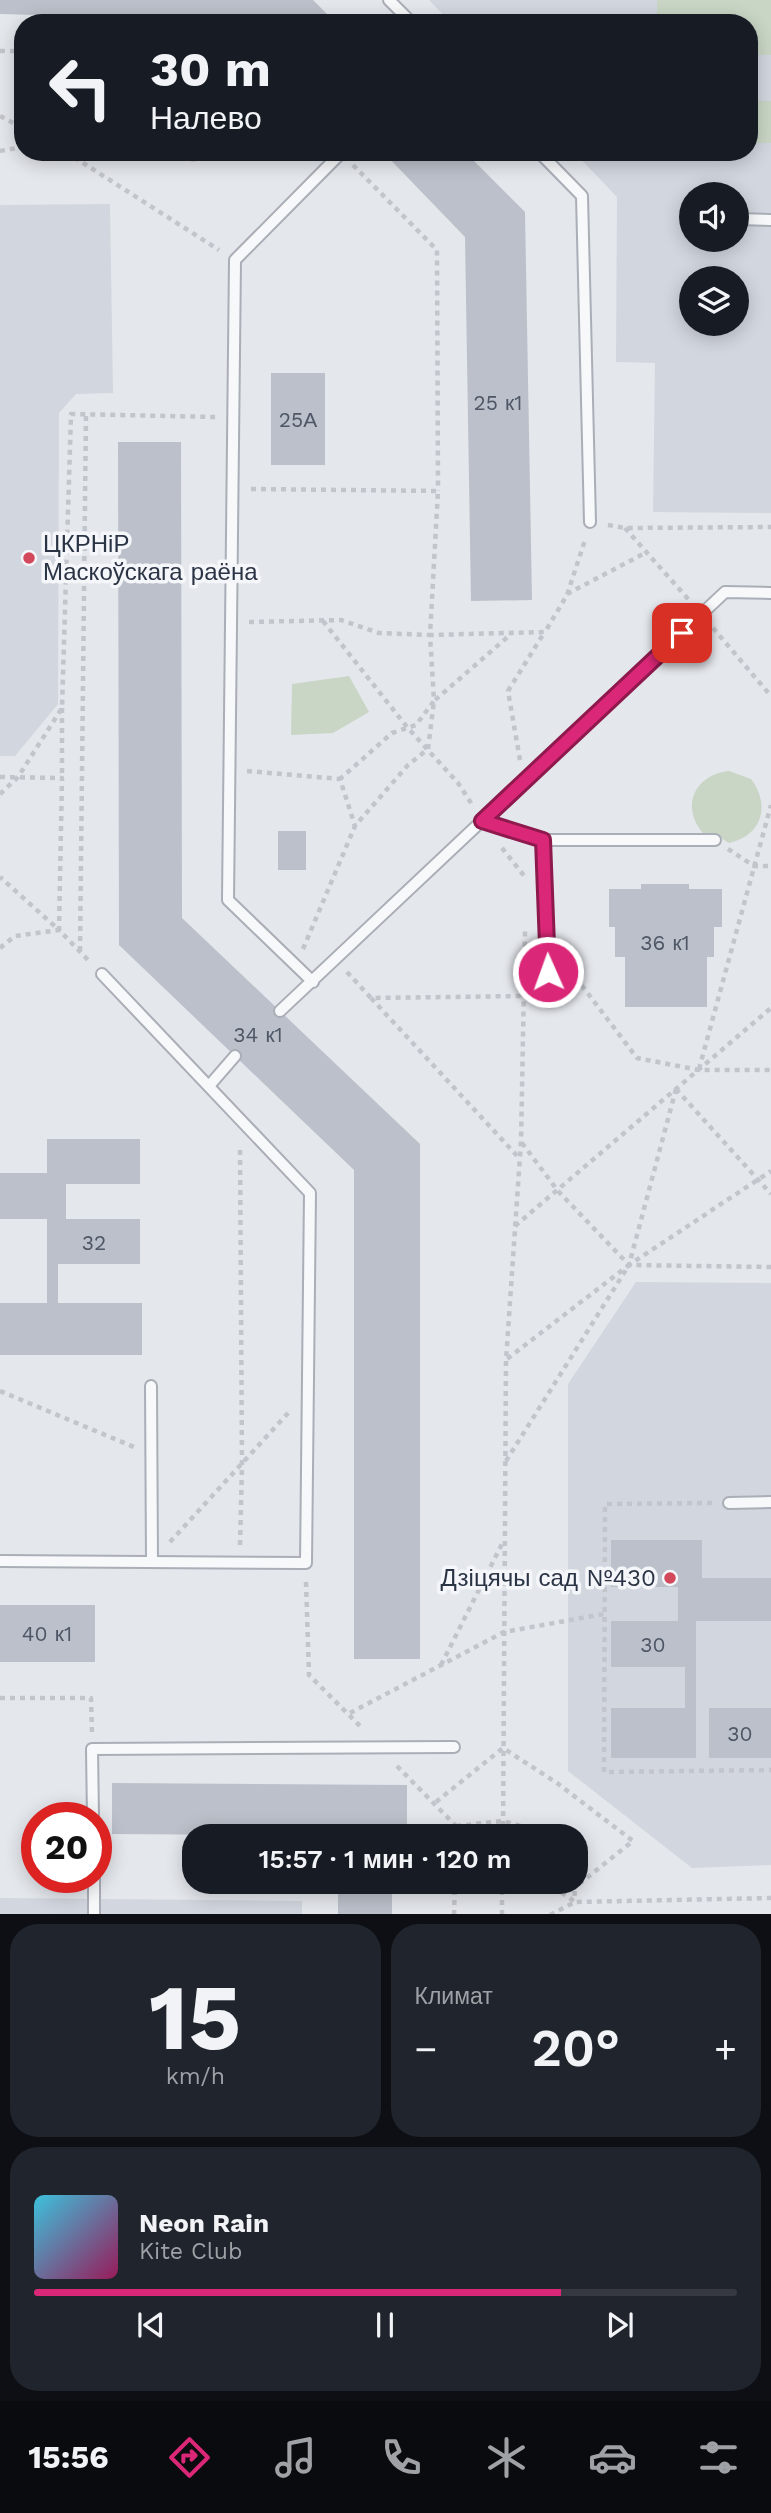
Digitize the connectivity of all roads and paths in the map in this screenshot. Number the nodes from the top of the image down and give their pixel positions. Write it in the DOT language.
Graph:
graph roads {
  1 [pos="389,0"];
  2 [pos="403,14"];
  3 [pos="86,161"];
  4 [pos="333,161"];
  5 [pos="349,161"];
  6 [pos="548,161"];
  7 [pos="749,219"];
  8 [pos="771,220"];
  9 [pos="235,260"];
  10 [pos="86,414"];
  11 [pos="234,417"];
  12 [pos="232,489"];
  13 [pos="438,491"];
  14 [pos="590,522"];
  15 [pos="771,527"];
  16 [pos="625,528"];
  17 [pos="646,552"];
  18 [pos="771,593"];
  19 [pos="567,595"];
  20 [pos="691,602"];
  21 [pos="701,614"];
  22 [pos="323,621"];
  23 [pos="231,623"];
  24 [pos="545,632"];
  25 [pos="512,633"];
  26 [pos="430,635"];
  27 [pos="771,696"];
  28 [pos="434,701"];
  29 [pos="62,708"];
  30 [pos="407,727"];
  31 [pos="428,750"];
  32 [pos="229,769"];
  33 [pos="0,777"];
  34 [pos="18,777"];
  35 [pos="62,778"];
  36 [pos="340,779"];
  37 [pos="524,782"];
  38 [pos="0,794"];
  39 [pos="771,805"];
  40 [pos="482,821"];
  41 [pos="355,826"];
  42 [pos="543,840"];
  43 [pos="715,840"];
  44 [pos="754,866"];
  45 [pos="771,866"];
  46 [pos="0,877"];
  47 [pos="525,891"];
  48 [pos="525,917"];
  49 [pos="59,929"];
  50 [pos="0,948"];
  51 [pos="80,951"];
  52 [pos="335,960"];
  53 [pos="296,966"];
  54 [pos="102,974"];
  55 [pos="550,977"];
  56 [pos="313,982"];
  57 [pos="538,983"];
  58 [pos="524,984"];
  59 [pos="524,996"];
  60 [pos="371,998"];
  61 [pos="771,1008"];
  62 [pos="281,1011"];
  63 [pos="235,1056"];
  64 [pos="699,1070"];
  65 [pos="771,1070"];
  66 [pos="209,1086"];
  67 [pos="676,1089"];
  68 [pos="240,1119"];
  69 [pos="521,1142"];
  70 [pos="520,1159"];
  71 [pos="771,1171"];
  72 [pos="757,1178"];
  73 [pos="558,1191"];
  74 [pos="771,1194"];
  75 [pos="514,1227"];
  76 [pos="629,1265"];
  77 [pos="771,1267"];
  78 [pos="506,1360"];
  79 [pos="151,1386"];
  80 [pos="310,1387"];
  81 [pos="0,1391"];
  82 [pos="151,1455"];
  83 [pos="505,1462"];
  84 [pos="243,1466"];
  85 [pos="771,1502"];
  86 [pos="729,1503"];
  87 [pos="505,1538"];
  88 [pos="0,1561"];
  89 [pos="152,1562"];
  90 [pos="239,1563"];
  91 [pos="306,1563"];
  92 [pos="604,1614"];
  93 [pos="504,1632"];
  94 [pos="440,1666"];
  95 [pos="0,1698"];
  96 [pos="350,1713"];
  97 [pos="454,1747"];
  98 [pos="379,1748"];
  99 [pos="503,1748"];
  100 [pos="92,1749"];
  101 [pos="771,1770"];
  102 [pos="93,1802"];
  103 [pos="436,1802"];
  104 [pos="503,1821"];
  105 [pos="454,1824"];
  106 [pos="475,1824"];
  107 [pos="514,1824"];
  108 [pos="588,1874"];
  109 [pos="94,1893"];
  110 [pos="454,1894"];
  111 [pos="502,1894"];
  112 [pos="564,1894"];
  113 [pos="575,1894"];
  114 [pos="771,1898"];
  115 [pos="575,1902"];
  116 [pos="94,1914"];
  117 [pos="454,1914"];
  118 [pos="502,1914"];
  119 [pos="550,1914"];
  1 -- 2 [label="lane"];
  3 -- 9 [label="path"];
  4 -- 9 [label="lane"];
  5 -- 13 [label="path"];
  6 -- 14 [label="lane"];
  7 -- 8 [label="lane"];
  9 -- 11 [label="lane"];
  10 -- 11 [label="path"];
  10 -- 29 [label="path"];
  10 -- 51 [label="path"];
  11 -- 12 [label="lane"];
  12 -- 13 [label="path"];
  12 -- 23 [label="lane"];
  13 -- 26 [label="path"];
  14 -- 16 [label="path"];
  14 -- 19 [label="path"];
  15 -- 16 [label="path"];
  16 -- 17 [label="path"];
  17 -- 19 [label="path"];
  17 -- 20 [label="path"];
  18 -- 21 [label="lane"];
  19 -- 24 [label="path"];
  21 -- 27 [label="path"];
  21 -- 37 [label="lane"];
  22 -- 23 [label="path"];
  22 -- 26 [label="path"];
  22 -- 30 [label="path"];
  23 -- 32 [label="lane"];
  24 -- 25 [label="path"];
  24 -- 37 [label="path"];
  25 -- 26 [label="path"];
  25 -- 28 [label="path"];
  26 -- 28 [label="path"];
  28 -- 30 [label="path"];
  28 -- 31 [label="path"];
  29 -- 34 [label="path"];
  29 -- 35 [label="path"];
  30 -- 31 [label="path"];
  30 -- 36 [label="path"];
  31 -- 40 [label="path"];
  31 -- 41 [label="path"];
  32 -- 36 [label="path"];
  32 -- 53 [label="lane"];
  33 -- 34 [label="path"];
  34 -- 35 [label="path"];
  34 -- 38 [label="path"];
  35 -- 49 [label="path"];
  36 -- 41 [label="path"];
  37 -- 40 [label="lane"];
  39 -- 44 [label="path"];
  40 -- 42 [label="lane"];
  40 -- 47 [label="path"];
  40 -- 52 [label="lane"];
  41 -- 53 [label="path"];
  42 -- 43 [label="lane"];
  42 -- 55 [label="lane"];
  43 -- 44 [label="path"];
  44 -- 45 [label="path"];
  44 -- 64 [label="path"];
  46 -- 49 [label="path"];
  48 -- 58 [label="path"];
  49 -- 50 [label="path"];
  49 -- 51 [label="path"];
  51 -- 54 [label="path"];
  52 -- 56 [label="lane"];
  52 -- 60 [label="path"];
  53 -- 56 [label="lane"];
  54 -- 66 [label="lane"];
  55 -- 64 [label="path"];
  56 -- 62 [label="lane"];
  57 -- 58 [label="path"];
  58 -- 59 [label="path"];
  59 -- 60 [label="path"];
  59 -- 69 [label="path"];
  60 -- 70 [label="path"];
  61 -- 64 [label="path"];
  63 -- 66 [label="lane"];
  64 -- 65 [label="path"];
  64 -- 67 [label="path"];
  66 -- 68 [label="lane"];
  67 -- 72 [label="path"];
  67 -- 73 [label="path"];
  67 -- 76 [label="path"];
  68 -- 80 [label="lane"];
  68 -- 84 [label="path"];
  69 -- 70 [label="path"];
  69 -- 73 [label="path"];
  70 -- 75 [label="path"];
  71 -- 72 [label="path"];
  72 -- 74 [label="path"];
  72 -- 76 [label="path"];
  73 -- 75 [label="path"];
  73 -- 76 [label="path"];
  75 -- 78 [label="path"];
  76 -- 77 [label="path"];
  76 -- 78 [label="path"];
  76 -- 83 [label="path"];
  78 -- 83 [label="path"];
  79 -- 82 [label="lane"];
  80 -- 84 [label="path"];
  80 -- 91 [label="lane"];
  81 -- 82 [label="path"];
  82 -- 89 [label="lane"];
  83 -- 87 [label="path"];
  84 -- 89 [label="path"];
  84 -- 90 [label="path"];
  85 -- 86 [label="lane"];
  86 -- 92 [label="path"];
  87 -- 93 [label="path"];
  87 -- 94 [label="path"];
  88 -- 89 [label="lane"];
  89 -- 90 [label="lane"];
  90 -- 91 [label="lane"];
  91 -- 96 [label="path"];
  92 -- 93 [label="path"];
  92 -- 101 [label="path"];
  93 -- 94 [label="path"];
  93 -- 99 [label="path"];
  94 -- 96 [label="path"];
  95 -- 100 [label="path"];
  96 -- 98 [label="path"];
  97 -- 98 [label="lane"];
  98 -- 100 [label="lane"];
  98 -- 103 [label="path"];
  99 -- 103 [label="path"];
  99 -- 104 [label="path"];
  99 -- 108 [label="path"];
  100 -- 102 [label="lane"];
  103 -- 105 [label="path"];
  104 -- 106 [label="path"];
  104 -- 107 [label="path"];
  109 -- 116 [label="lane"];
  110 -- 117 [label="path"];
  111 -- 118 [label="path"];
  112 -- 115 [label="path"];
  113 -- 115 [label="path"];
  114 -- 115 [label="path"];
  115 -- 119 [label="path"];
}
